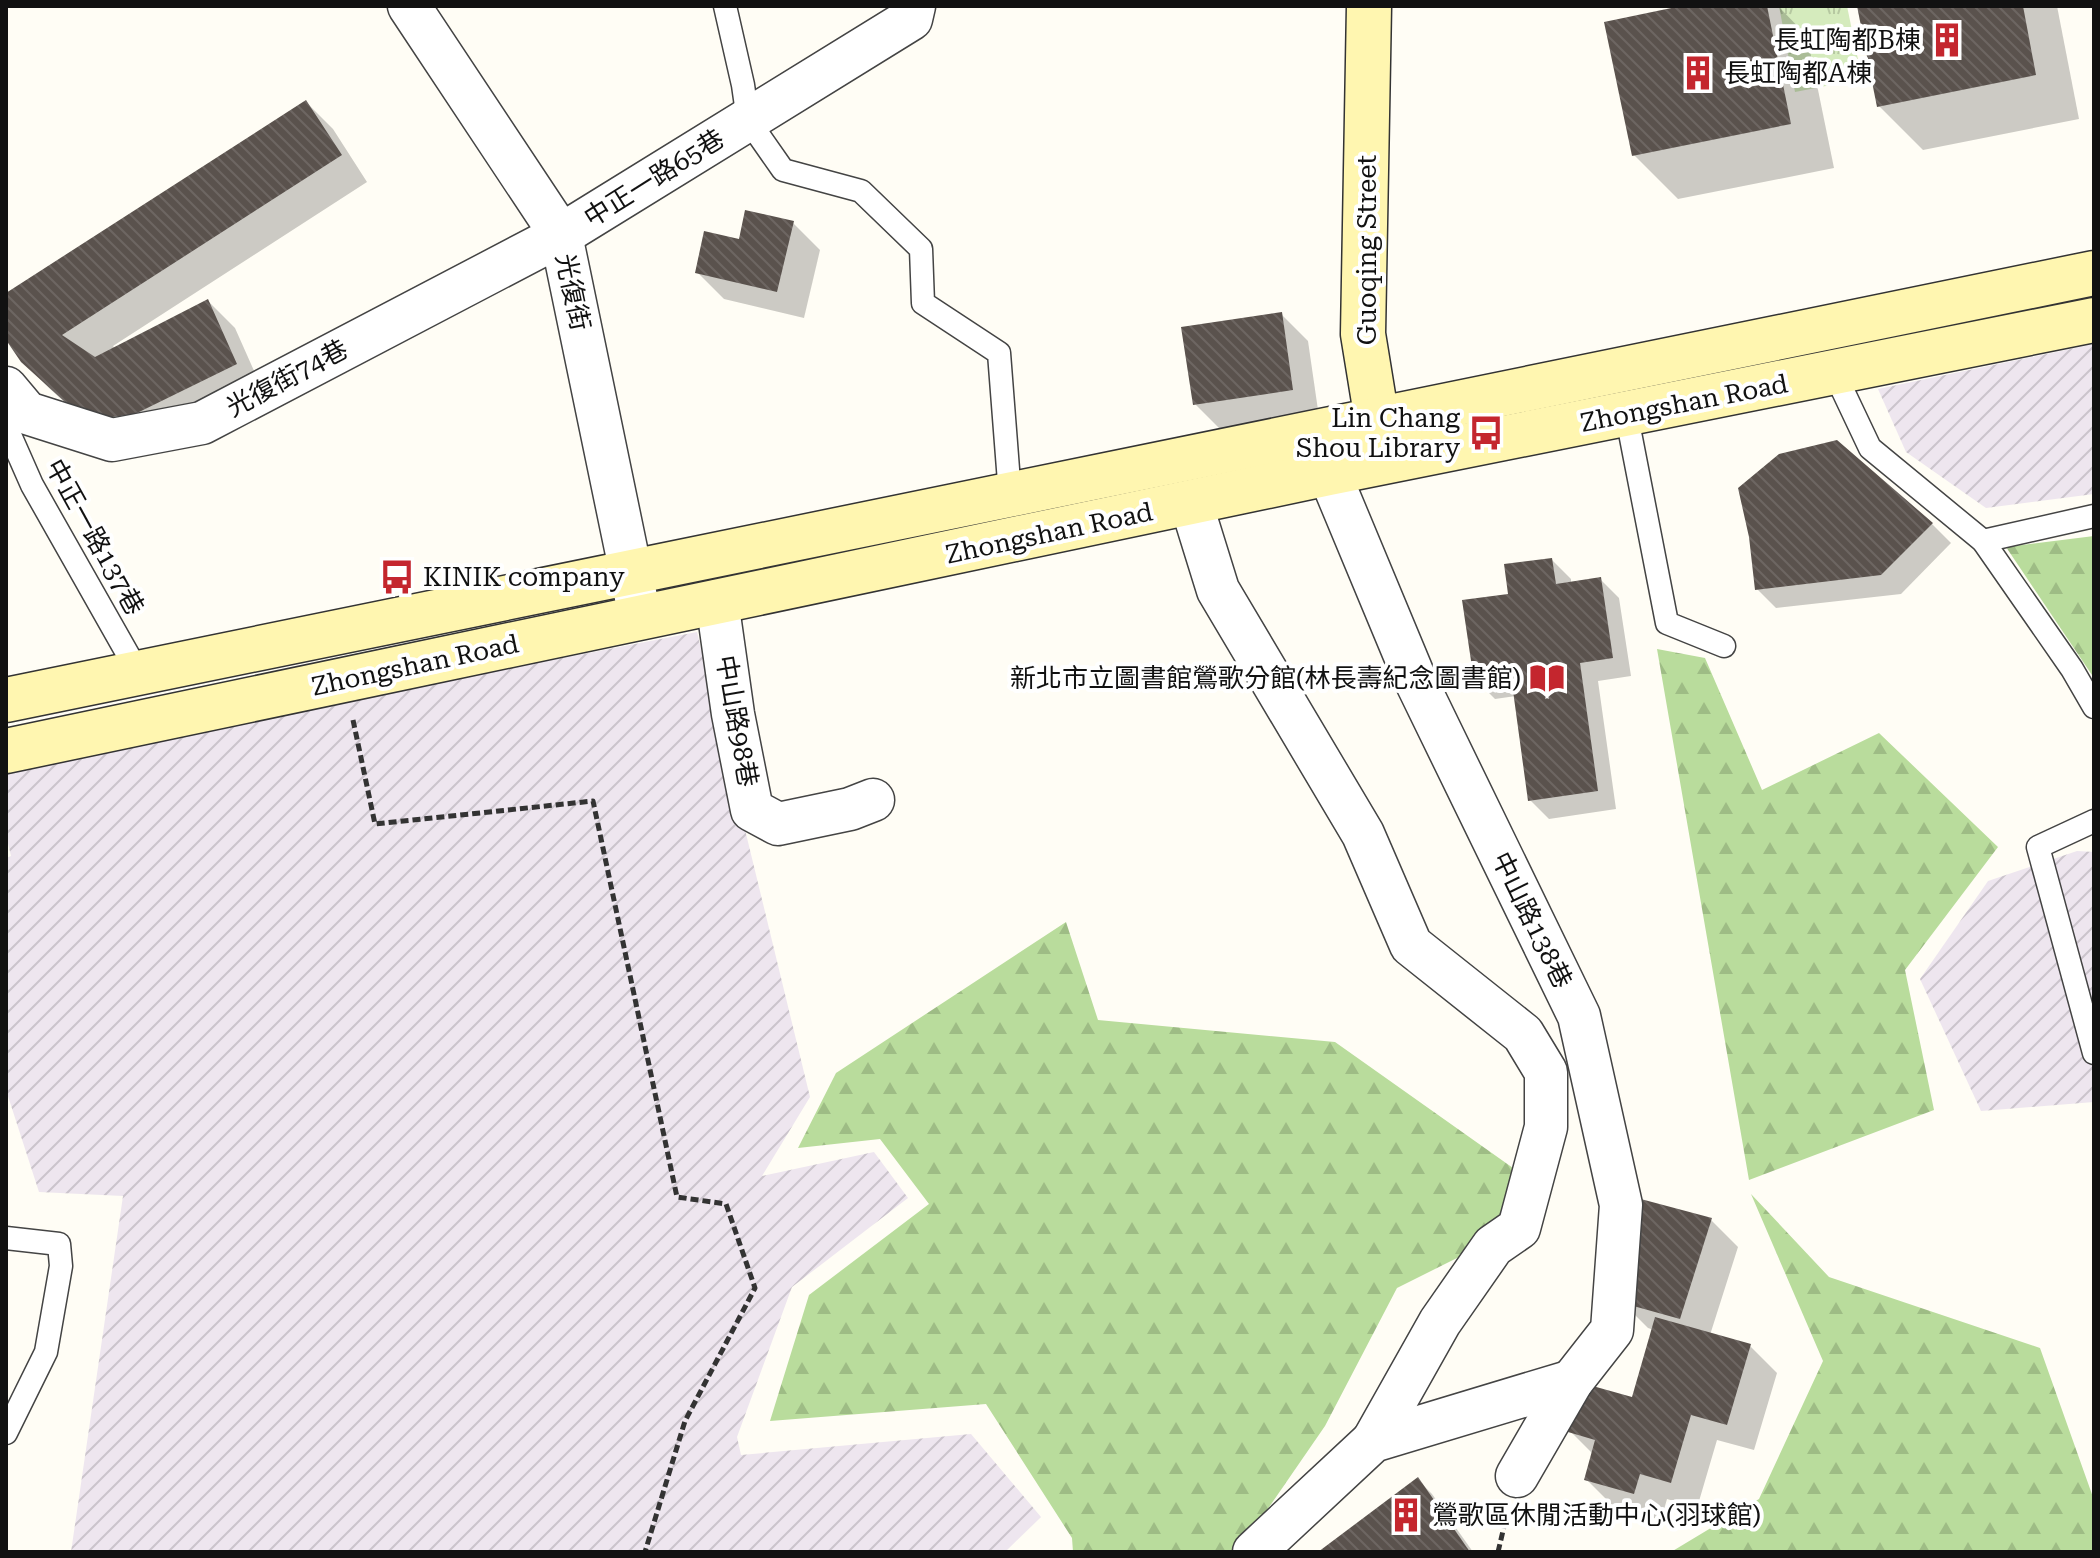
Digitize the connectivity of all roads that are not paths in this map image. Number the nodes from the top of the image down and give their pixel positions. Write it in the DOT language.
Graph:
graph roads {
  1 [pos="409,6"];
  2 [pos="725,6"];
  3 [pos="914,6"];
  4 [pos="1369,6"];
  5 [pos="748,120"];
  6 [pos="561,235"];
  7 [pos="2094,273"];
  8 [pos="2094,320"];
  9 [pos="1827,328"];
  10 [pos="1618,371"];
  11 [pos="1834,372"];
  12 [pos="6,388"];
  13 [pos="1627,414"];
  14 [pos="1377,420"];
  15 [pos="6,426"];
  16 [pos="1329,473"];
  17 [pos="1010,495"];
  18 [pos="1191,503"];
  19 [pos="2094,516"];
  20 [pos="1983,541"];
  21 [pos="630,573"];
  22 [pos="717,601"];
  23 [pos="640,618"];
  24 [pos="1724,646"];
  25 [pos="139,674"];
  26 [pos="6,700"];
  27 [pos="2094,707"];
  28 [pos="6,751"];
  29 [pos="873,800"];
  30 [pos="2094,821"];
  31 [pos="2094,1053"];
  32 [pos="6,1238"];
  33 [pos="1572,1381"];
  34 [pos="6,1433"];
  35 [pos="1373,1441"];
  36 [pos="1517,1476"];
  37 [pos="1254,1552"];
  1 -- 6 [label="street, 光復街"];
  2 -- 5 [label="lane, 中正一路65巷"];
  3 -- 5 [label="street, 中正一路65巷"];
  4 -- 14 [label="street, Guoqing Street"];
  5 -- 6 [label="street, 中正一路65巷"];
  5 -- 17 [label="lane, 中正一路65巷"];
  6 -- 12 [label="street, 光復街74巷"];
  6 -- 21 [label="street, 光復街"];
  7 -- 9 [label="street, Zhongshan Road"];
  8 -- 11 [label="street, Zhongshan Road"];
  9 -- 10 [label="street, Zhongshan Road"];
  9 -- 11 [label="lane"];
  10 -- 13 [label="lane"];
  10 -- 14 [label="street, Zhongshan Road"];
  11 -- 13 [label="street, Zhongshan Road"];
  11 -- 20 [label="lane"];
  13 -- 16 [label="street, Zhongshan Road"];
  13 -- 24 [label="lane"];
  14 -- 16 [label="street"];
  14 -- 17 [label="street, Zhongshan Road"];
  15 -- 25 [label="lane, 中正一路137巷"];
  16 -- 18 [label="street, Zhongshan Road"];
  16 -- 33 [label="street, 中山路138巷"];
  17 -- 21 [label="street, Zhongshan Road"];
  18 -- 22 [label="street, Zhongshan Road"];
  18 -- 35 [label="street"];
  19 -- 20 [label="lane"];
  20 -- 27 [label="lane"];
  21 -- 23 [label="street, 光復街"];
  21 -- 25 [label="street, Zhongshan Road"];
  22 -- 23 [label="street, Zhongshan Road"];
  22 -- 29 [label="street, 中山路98巷"];
  23 -- 28 [label="street, Zhongshan Road"];
  25 -- 26 [label="street, Zhongshan Road"];
  30 -- 31 [label="lane"];
  32 -- 34 [label="lane"];
  33 -- 35 [label="street"];
  33 -- 36 [label="street, 中山路138巷"];
  35 -- 37 [label="street"];
}
